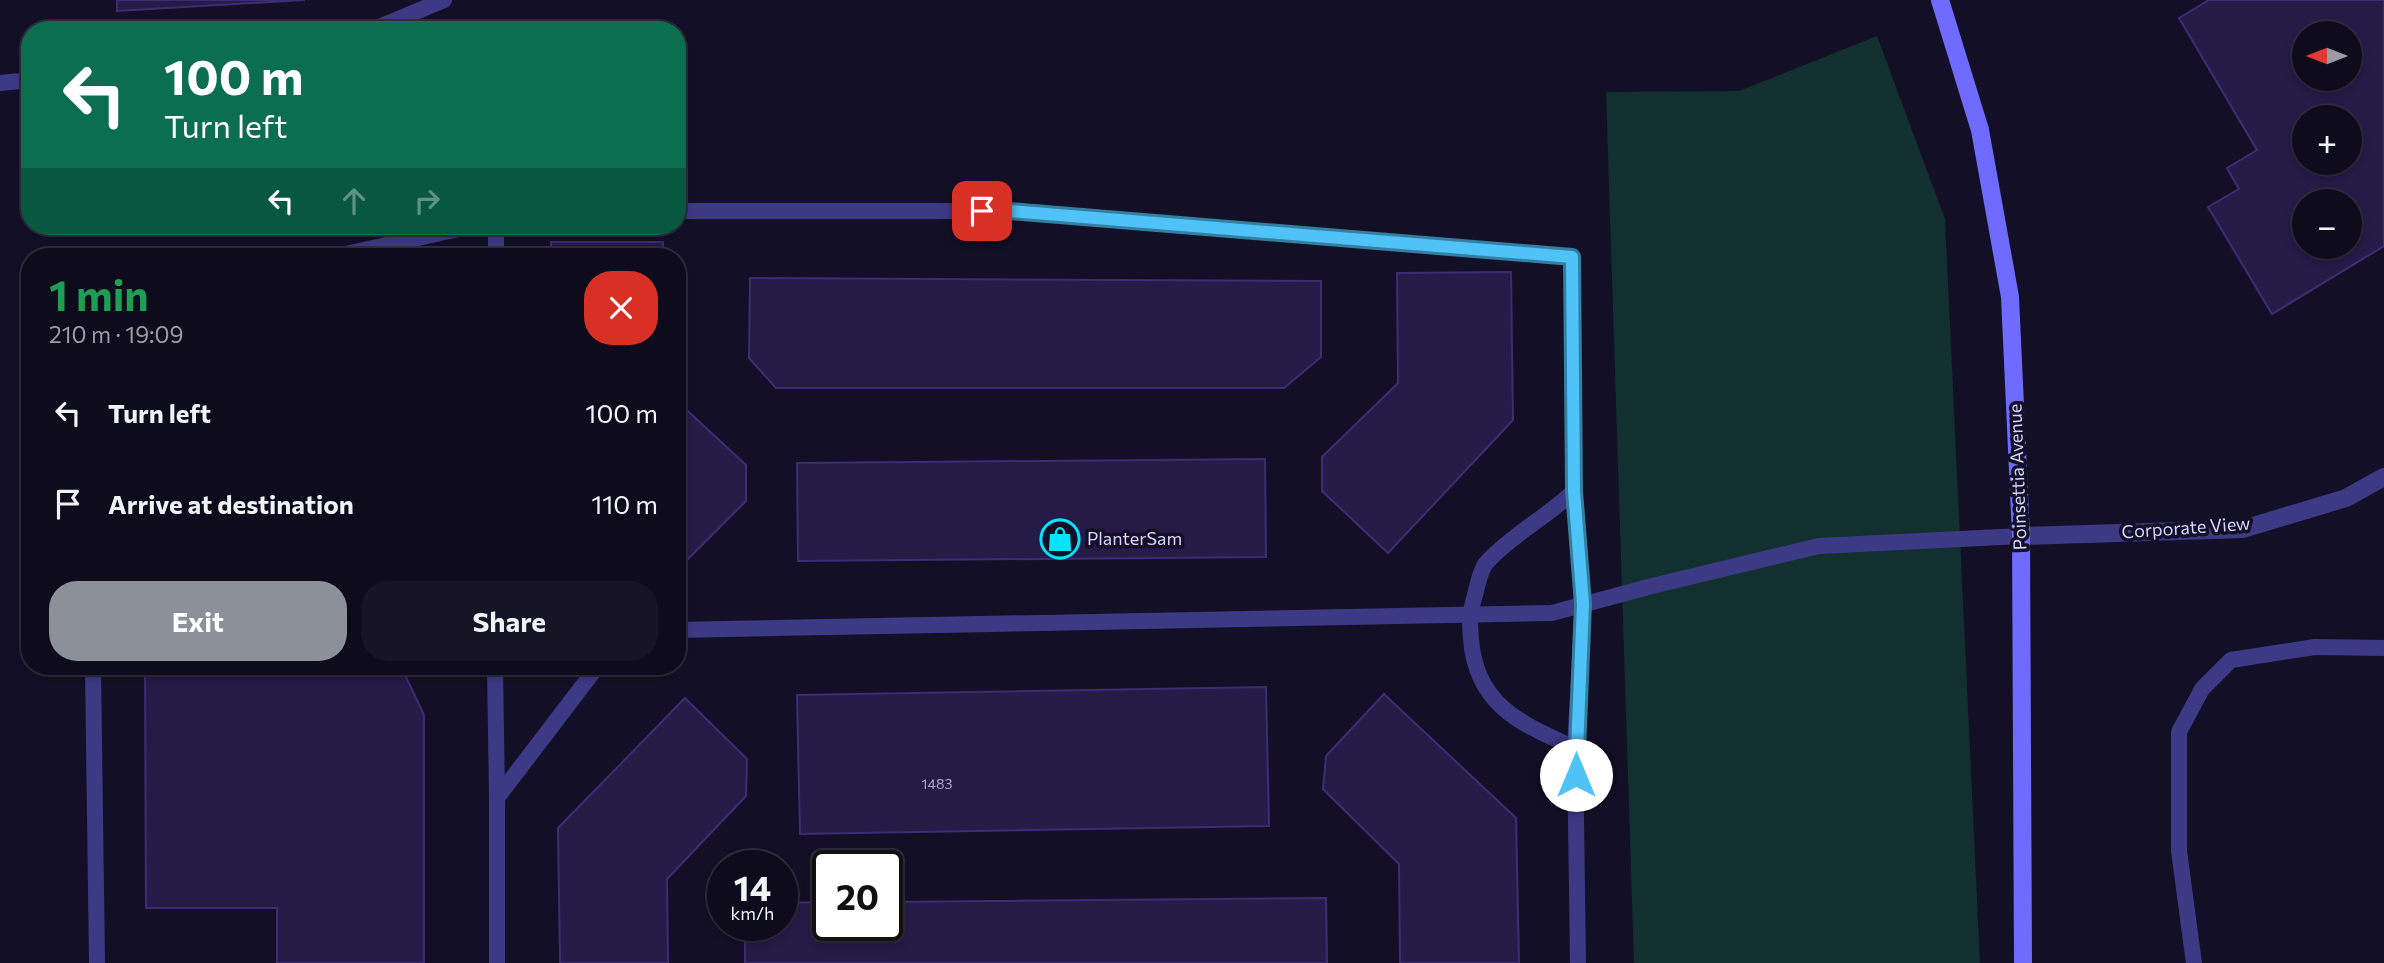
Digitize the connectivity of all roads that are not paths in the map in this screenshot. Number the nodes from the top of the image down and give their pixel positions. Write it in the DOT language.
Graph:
graph roads {
  1 [pos="444,0"];
  2 [pos="1940,0"];
  3 [pos="394,21"];
  4 [pos="21,81"];
  5 [pos="0,83"];
  6 [pos="686,211"];
  7 [pos="431,235"];
  8 [pos="373,248"];
  9 [pos="2384,477"];
  10 [pos="1574,491"];
  11 [pos="2021,536"];
  12 [pos="1583,604"];
  13 [pos="1469,614"];
  14 [pos="686,630"];
  15 [pos="2384,648"];
  16 [pos="93,675"];
  17 [pos="495,675"];
  18 [pos="591,675"];
  19 [pos="1575,748"];
  20 [pos="497,798"];
  21 [pos="97,963"];
  22 [pos="497,963"];
  23 [pos="1578,963"];
  24 [pos="2024,963"];
  25 [pos="2194,963"];
  1 -- 3 [label="lane"];
  2 -- 11 [label="main road, Poinsettia Avenue"];
  4 -- 5 [label="lane"];
  6 -- 10 [label="lane"];
  7 -- 8 [label="lane"];
  9 -- 11 [label="street, Corporate View"];
  10 -- 12 [label="lane"];
  10 -- 13 [label="lane"];
  11 -- 12 [label="lane"];
  11 -- 24 [label="main road, Poinsettia Avenue"];
  12 -- 13 [label="lane"];
  12 -- 19 [label="lane"];
  13 -- 14 [label="lane"];
  13 -- 19 [label="lane"];
  15 -- 25 [label="lane"];
  16 -- 21 [label="lane"];
  17 -- 20 [label="lane"];
  18 -- 20 [label="lane"];
  19 -- 23 [label="lane"];
  20 -- 22 [label="lane"];
}
